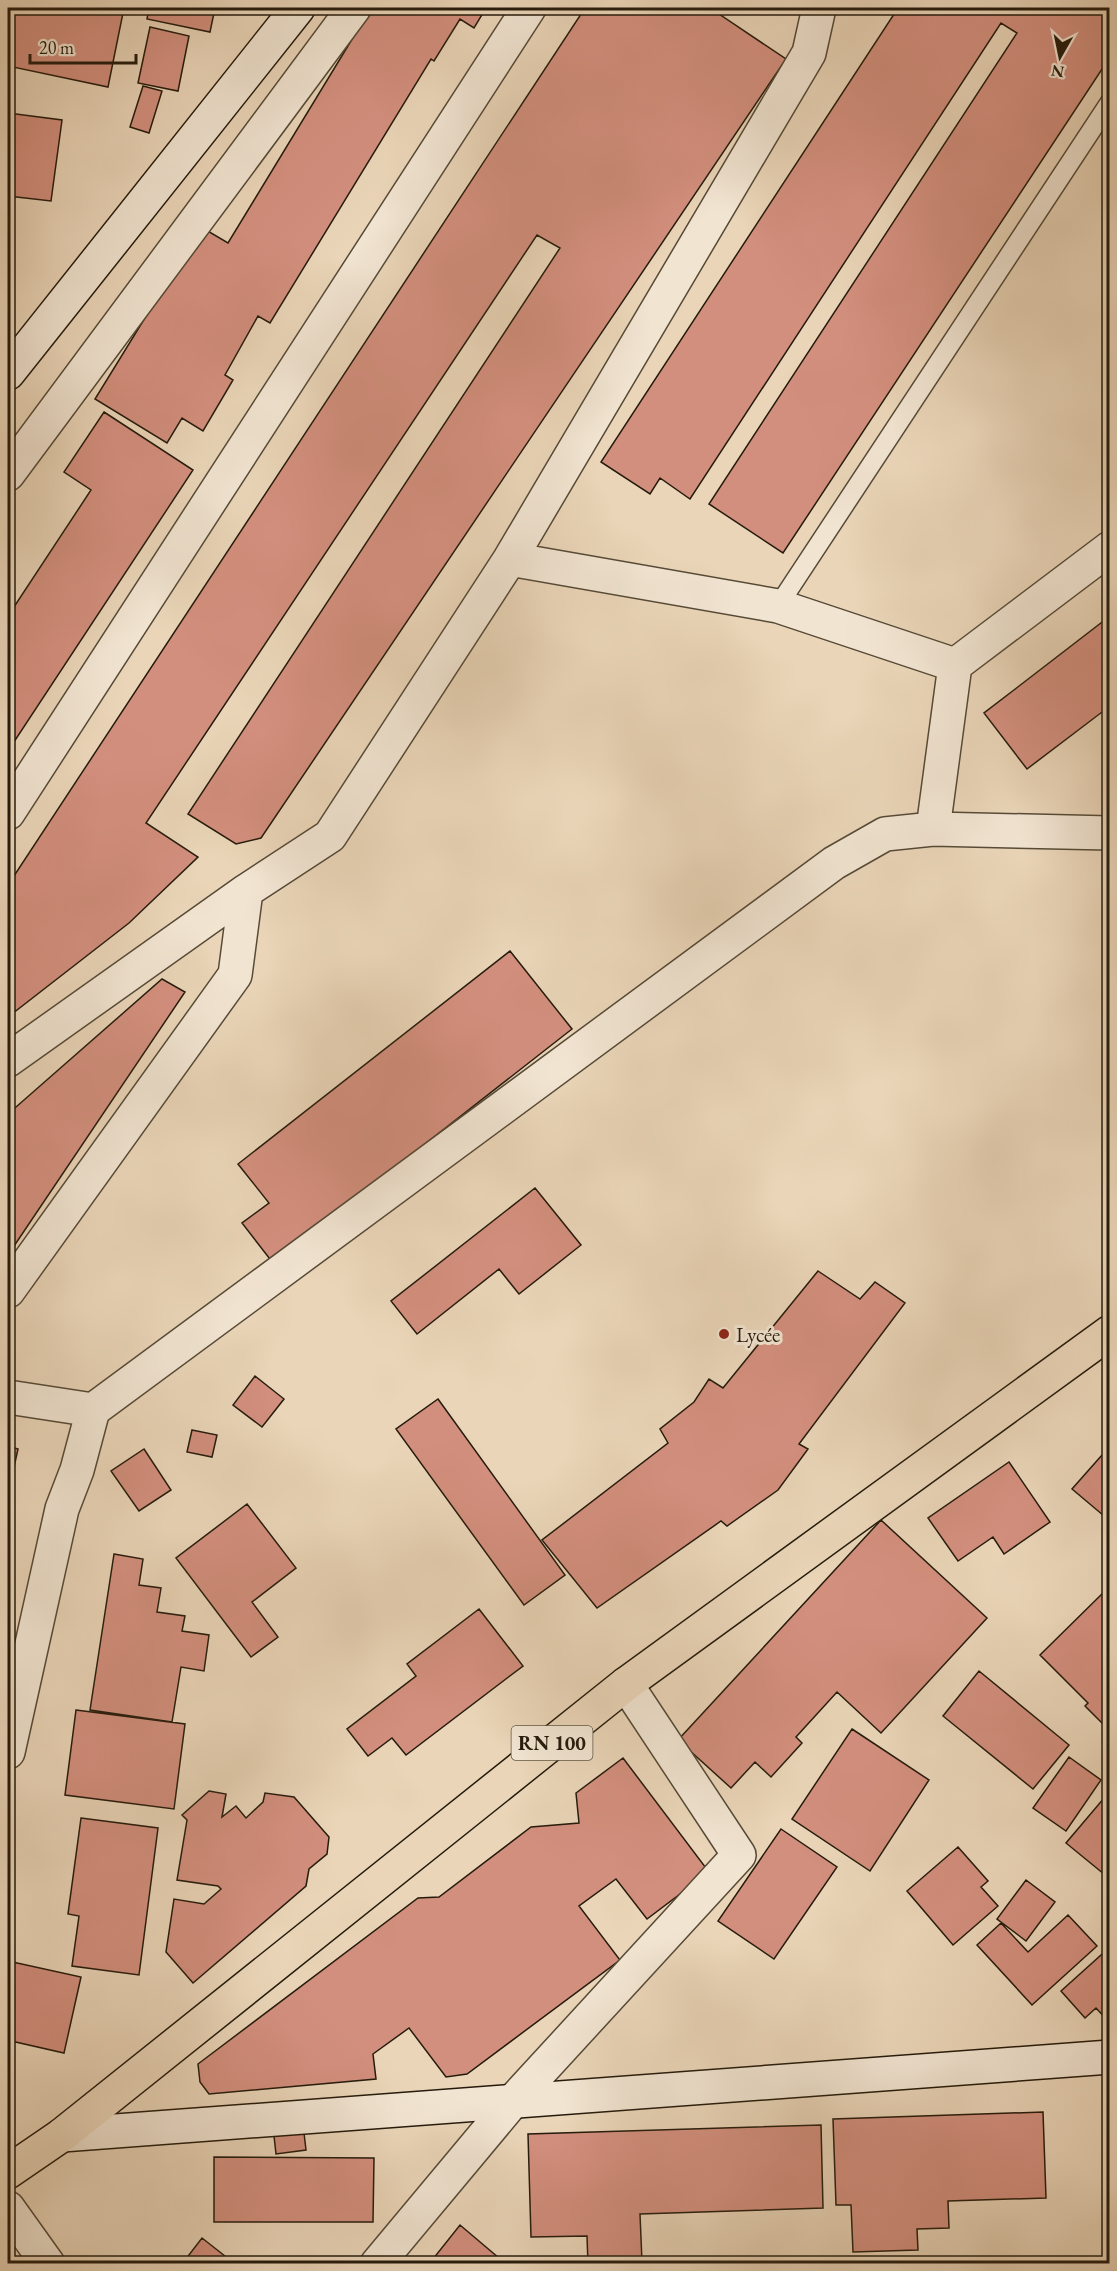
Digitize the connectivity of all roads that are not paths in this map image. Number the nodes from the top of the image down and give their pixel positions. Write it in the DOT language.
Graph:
graph roads {
  1 [pos="298,8"];
  2 [pos="354,8"];
  3 [pos="529,8"];
  4 [pos="819,8"];
  5 [pos="1110,102"];
  6 [pos="8,373"];
  7 [pos="8,474"];
  8 [pos="1110,548"];
  9 [pos="510,559"];
  10 [pos="778,606"];
  11 [pos="955,665"];
  12 [pos="8,813"];
  13 [pos="933,829"];
  14 [pos="1110,833"];
  15 [pos="246,891"];
  16 [pos="8,1060"];
  17 [pos="8,1291"];
  18 [pos="1110,1332"];
  19 [pos="8,1397"];
  20 [pos="93,1410"];
  21 [pos="626,1684"];
  22 [pos="8,1752"];
  23 [pos="1110,2057"];
  24 [pos="513,2101"];
  25 [pos="62,2135"];
  26 [pos="8,2172"];
  27 [pos="8,2208"];
  28 [pos="48,2264"];
  29 [pos="377,2264"];
  1 -- 6 [label="street"];
  2 -- 7 [label="street"];
  3 -- 12 [label="street"];
  4 -- 9 [label="street"];
  5 -- 10 [label="lane"];
  8 -- 11 [label="street"];
  9 -- 10 [label="street"];
  9 -- 15 [label="street"];
  10 -- 11 [label="street"];
  11 -- 13 [label="street"];
  13 -- 14 [label="street"];
  13 -- 20 [label="street"];
  15 -- 16 [label="street"];
  15 -- 17 [label="street"];
  18 -- 21 [label="main road, RN 100"];
  19 -- 20 [label="street"];
  20 -- 22 [label="street"];
  21 -- 24 [label="street"];
  21 -- 25 [label="main road, RN 100"];
  23 -- 24 [label="street"];
  24 -- 25 [label="street"];
  24 -- 29 [label="street"];
  25 -- 26 [label="main road, RN 100"];
  27 -- 28 [label="street"];
}
